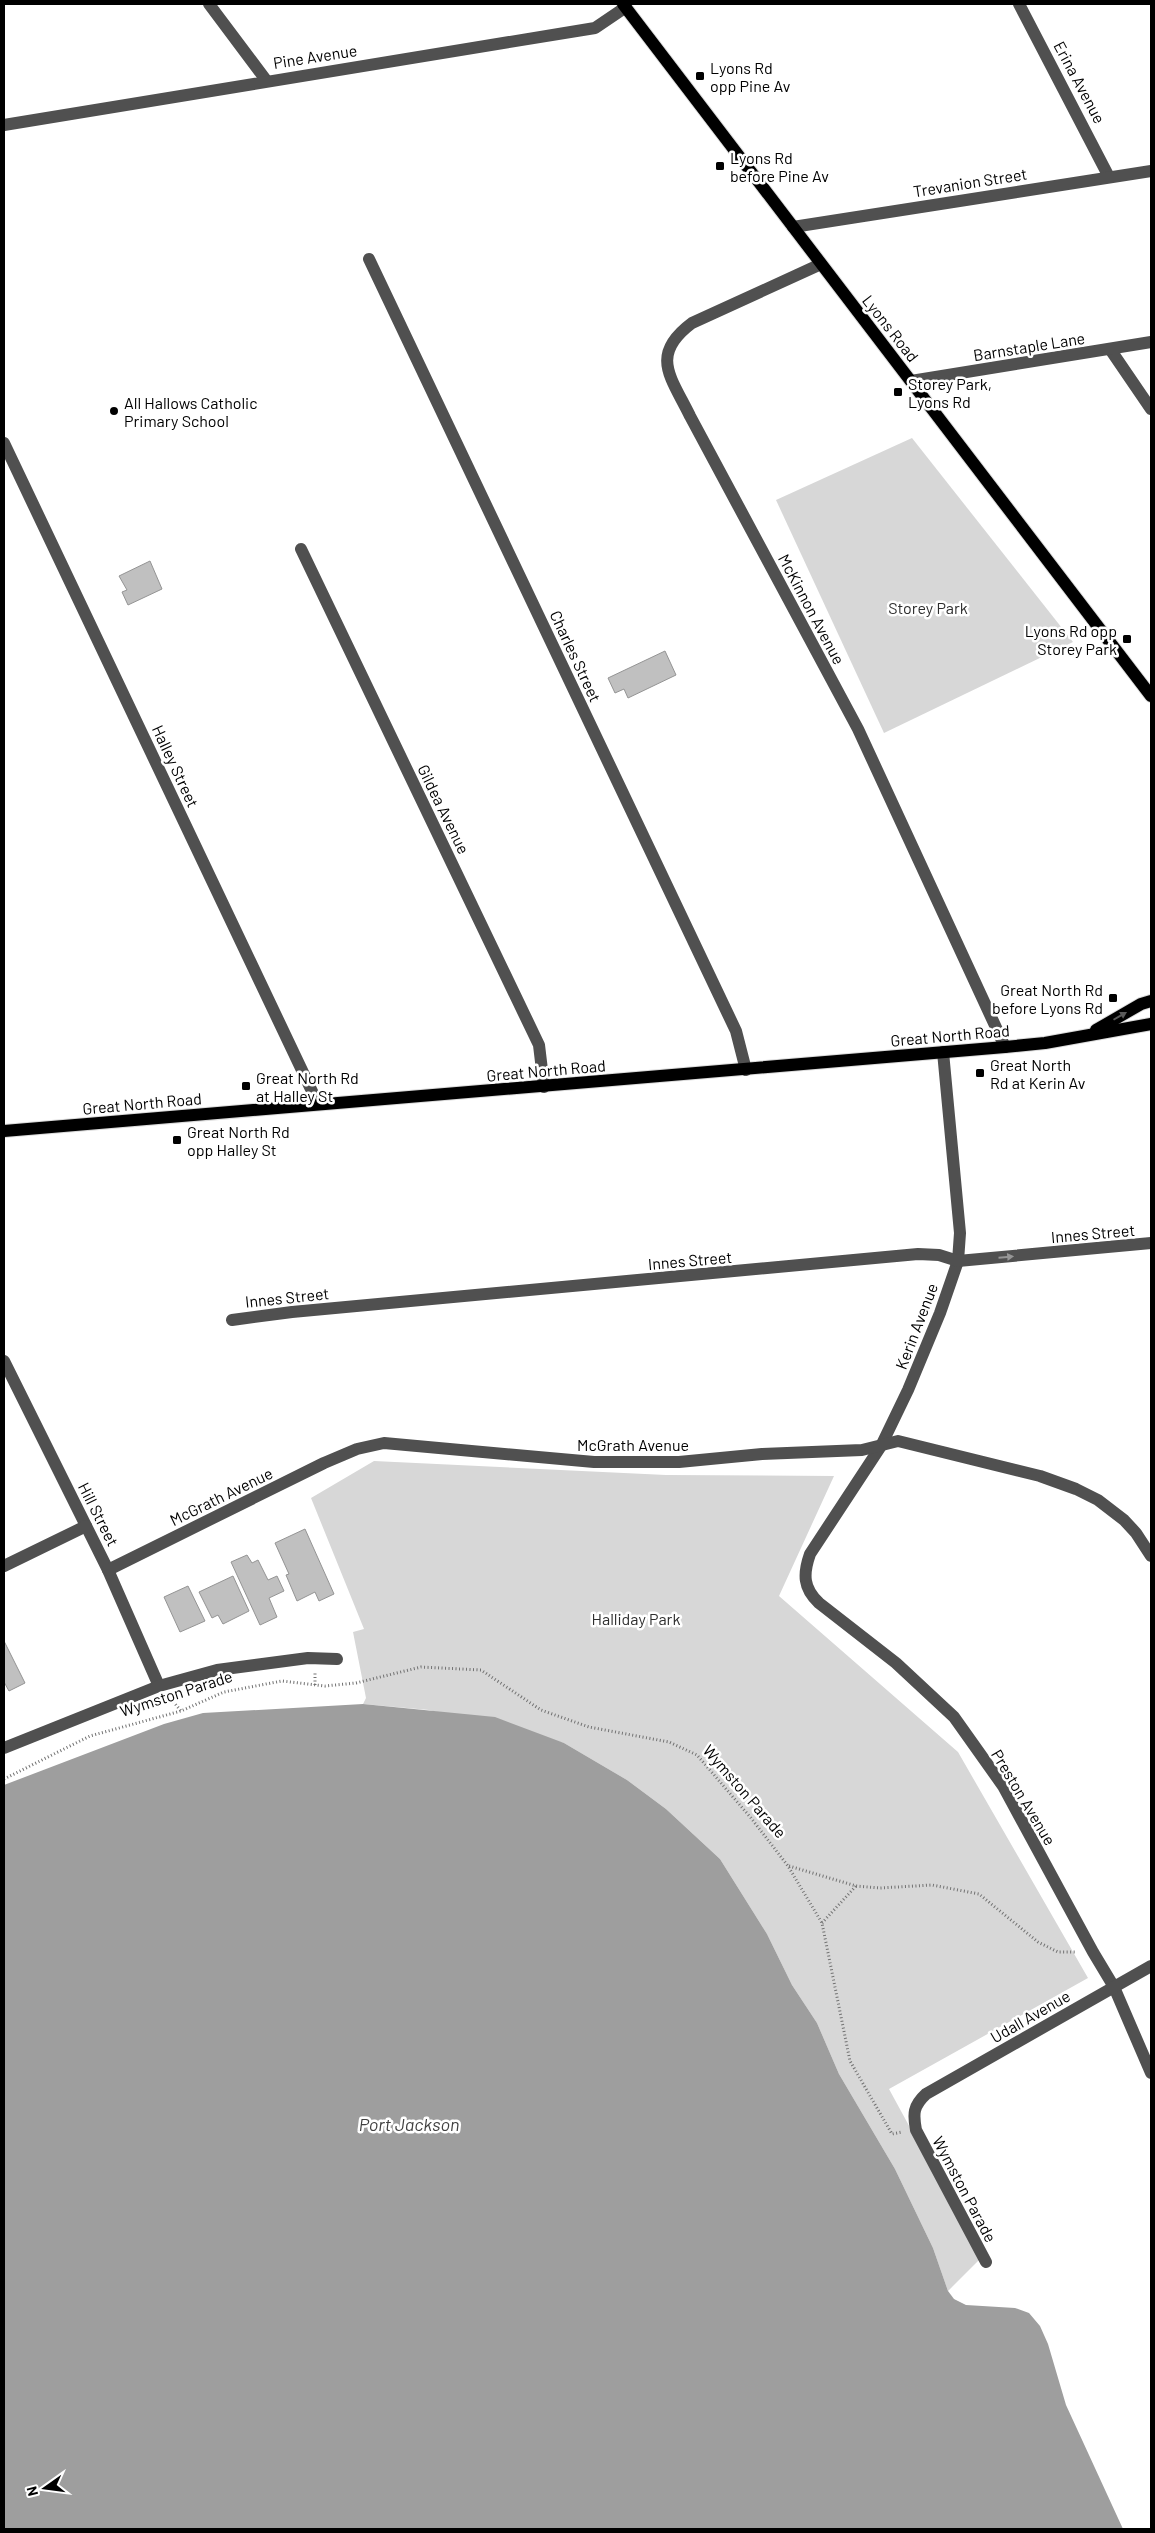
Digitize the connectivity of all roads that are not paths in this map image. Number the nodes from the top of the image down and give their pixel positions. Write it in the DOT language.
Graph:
graph roads {
  1 [pos="210,4"];
  2 [pos="1019,4"];
  3 [pos="625,5"];
  4 [pos="266,80"];
  5 [pos="4,125"];
  6 [pos="1151,171"];
  7 [pos="1109,177"];
  8 [pos="793,227"];
  9 [pos="369,259"];
  10 [pos="821,264"];
  11 [pos="1151,342"];
  12 [pos="1110,349"];
  13 [pos="911,381"];
  14 [pos="1151,409"];
  15 [pos="4,443"];
  16 [pos="301,549"];
  17 [pos="1151,696"];
  18 [pos="1151,1001"];
  19 [pos="1151,1024"];
  20 [pos="1090,1034"];
  21 [pos="1005,1047"];
  22 [pos="943,1052"];
  23 [pos="746,1070"];
  24 [pos="544,1086"];
  25 [pos="318,1104"];
  26 [pos="4,1131"];
  27 [pos="1151,1243"];
  28 [pos="958,1261"];
  29 [pos="232,1320"];
  30 [pos="4,1361"];
  31 [pos="881,1446"];
  32 [pos="86,1526"];
  33 [pos="1151,1556"];
  34 [pos="4,1566"];
  35 [pos="108,1570"];
  36 [pos="807,1585"];
  37 [pos="337,1659"];
  38 [pos="159,1686"];
  39 [pos="4,1748"];
  40 [pos="1151,1966"];
  41 [pos="1114,1987"];
  42 [pos="1151,2073"];
  43 [pos="926,2094"];
  44 [pos="986,2262"];
  1 -- 4 [label="street"];
  2 -- 7 [label="street, Erina Avenue"];
  3 -- 4 [label="street, Pine Avenue"];
  3 -- 8 [label="main road, Lyons Road"];
  4 -- 5 [label="street, Pine Avenue"];
  6 -- 7 [label="street, Trevanion Street"];
  7 -- 8 [label="street, Trevanion Street"];
  8 -- 10 [label="main road, Lyons Road"];
  9 -- 23 [label="street, Charles Street"];
  10 -- 13 [label="main road, Lyons Road"];
  10 -- 21 [label="street, McKinnon Avenue"];
  11 -- 12 [label="street, Barnstaple Lane"];
  12 -- 13 [label="street, Barnstaple Lane"];
  12 -- 14 [label="street"];
  13 -- 17 [label="main road, Lyons Road"];
  15 -- 25 [label="street, Halley Street"];
  16 -- 24 [label="street, Gildea Avenue"];
  20 -- 18 [label="main road, Great North Road, one-way"];
  19 -- 20 [label="main road, Great North Road"];
  20 -- 21 [label="main road, Great North Road"];
  21 -- 22 [label="main road, Great North Road"];
  22 -- 23 [label="main road, Great North Road"];
  22 -- 28 [label="street, Kerin Avenue"];
  23 -- 24 [label="main road, Great North Road"];
  24 -- 25 [label="main road, Great North Road"];
  25 -- 26 [label="main road, Great North Road"];
  28 -- 27 [label="street, Innes Street, one-way"];
  28 -- 29 [label="street, Innes Street"];
  28 -- 31 [label="street, Kerin Avenue"];
  30 -- 32 [label="street, Hill Street"];
  31 -- 33 [label="street, McGrath Avenue"];
  31 -- 35 [label="street, McGrath Avenue"];
  31 -- 36 [label="street, Kerin Avenue"];
  32 -- 34 [label="street"];
  32 -- 35 [label="street, Hill Street"];
  35 -- 38 [label="street, Hill Street"];
  36 -- 41 [label="street, Preston Avenue"];
  37 -- 38 [label="street, Wymston Parade"];
  38 -- 39 [label="street, Wymston Parade"];
  40 -- 41 [label="street, Udall Avenue"];
  41 -- 42 [label="street, Preston Avenue"];
  41 -- 43 [label="street, Udall Avenue"];
  43 -- 44 [label="street, Wymston Parade"];
}
